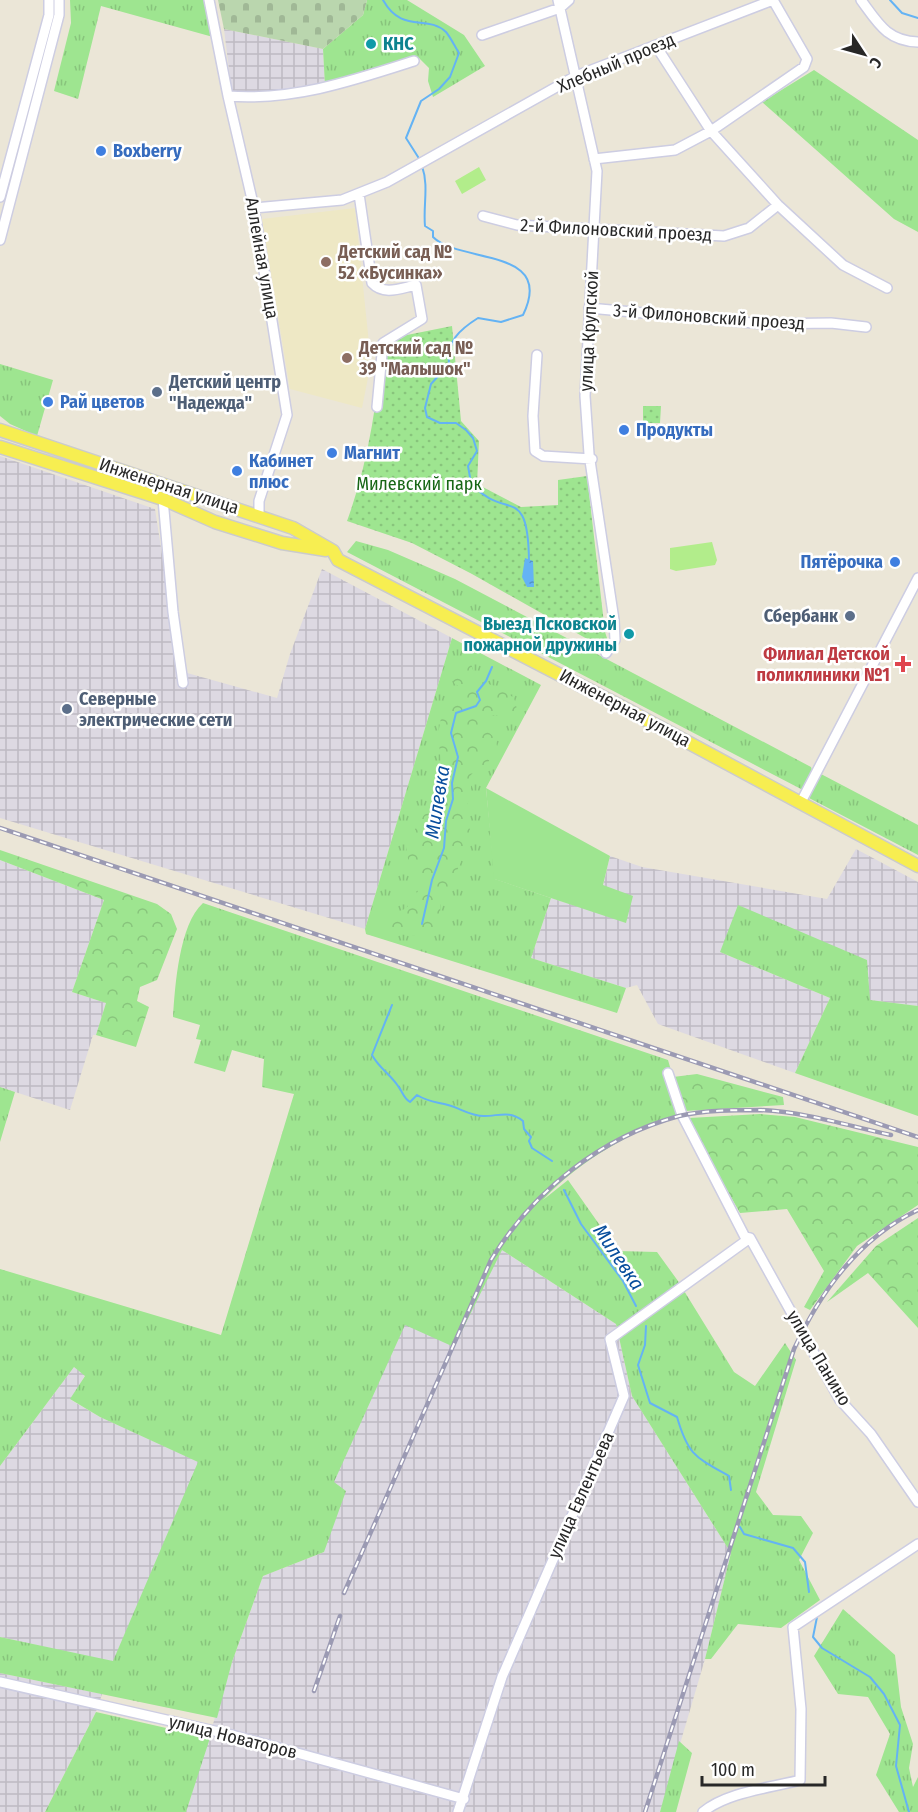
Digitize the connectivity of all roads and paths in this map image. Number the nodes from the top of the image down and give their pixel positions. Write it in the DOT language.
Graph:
graph roads {
  1 [pos="49,0"];
  2 [pos="59,0"];
  3 [pos="209,0"];
  4 [pos="569,0"];
  5 [pos="861,0"];
  6 [pos="559,4"];
  7 [pos="482,35"];
  8 [pos="918,42"];
  9 [pos="656,46"];
  10 [pos="414,61"];
  11 [pos="576,76"];
  12 [pos="228,96"];
  13 [pos="711,131"];
  14 [pos="594,159"];
  15 [pos="358,194"];
  16 [pos="0,197"];
  17 [pos="778,206"];
  18 [pos="254,208"];
  19 [pos="483,216"];
  20 [pos="595,230"];
  21 [pos="0,240"];
  22 [pos="886,288"];
  23 [pos="589,308"];
  24 [pos="866,327"];
  25 [pos="537,355"];
  26 [pos="377,407"];
  27 [pos="0,423"];
  28 [pos="0,430"];
  29 [pos="24,441"];
  30 [pos="0,447"];
  31 [pos="591,459"];
  32 [pos="163,500"];
  33 [pos="259,515"];
  34 [pos="293,528"];
  35 [pos="282,543"];
  36 [pos="333,551"];
  37 [pos="918,578"];
  38 [pos="606,652"];
  39 [pos="183,683"];
  40 [pos="801,802"];
  41 [pos="918,866"];
  42 [pos="668,1073"];
  43 [pos="750,1238"];
  44 [pos="918,1502"];
  45 [pos="918,1544"];
  46 [pos="0,1682"];
  47 [pos="464,1799"];
  48 [pos="458,1812"];
  49 [pos="703,1812"];
  1 -- 16 [label="street"];
  2 -- 21 [label="street"];
  3 -- 12 [label="street, Аллейная улица"];
  4 -- 6 [label="street"];
  5 -- 8 [label="street"];
  6 -- 7 [label="street"];
  6 -- 11 [label="street, улица Крупской"];
  9 -- 11 [label="street, Хлебный проезд"];
  9 -- 13 [label="street"];
  9 -- 13 [label="street, Хлебный проезд"];
  10 -- 12 [label="street"];
  11 -- 14 [label="street, улица Крупской"];
  11 -- 15 [label="street, Хлебный проезд"];
  12 -- 18 [label="street, Аллейная улица"];
  13 -- 14 [label="street"];
  13 -- 17 [label="street"];
  14 -- 20 [label="street, улица Крупской"];
  15 -- 18 [label="street, Хлебный проезд"];
  15 -- 26 [label="street"];
  17 -- 20 [label="street, 2-й Филоновский проезд"];
  17 -- 22 [label="street"];
  18 -- 33 [label="street, Аллейная улица"];
  19 -- 20 [label="street, 2-й Филоновский проезд"];
  20 -- 23 [label="street, улица Крупской"];
  23 -- 24 [label="street, 3-й Филоновский проезд"];
  23 -- 31 [label="street, улица Крупской"];
  25 -- 31 [label="street"];
  27 -- 29 [label="main road"];
  28 -- 29 [label="main road, Инженерная улица"];
  29 -- 33 [label="main road, Инженерная улица"];
  30 -- 32 [label="main road, Инженерная улица"];
  31 -- 38 [label="street, улица Крупской"];
  32 -- 35 [label="main road, Инженерная улица"];
  32 -- 39 [label="street"];
  33 -- 34 [label="main road, Инженерная улица"];
  34 -- 35 [label="main road"];
  34 -- 36 [label="main road, Инженерная улица"];
  35 -- 36 [label="main road, Инженерная улица"];
  36 -- 40 [label="main road, Инженерная улица"];
  37 -- 40 [label="street"];
  40 -- 41 [label="main road, Инженерная улица"];
  42 -- 43 [label="street, улица Панино"];
  43 -- 44 [label="street, улица Панино"];
  43 -- 47 [label="street, улица Евлентьева"];
  45 -- 49 [label="street"];
  46 -- 47 [label="street, улица Новаторов"];
  47 -- 48 [label="street, улица Евлентьева"];
}
